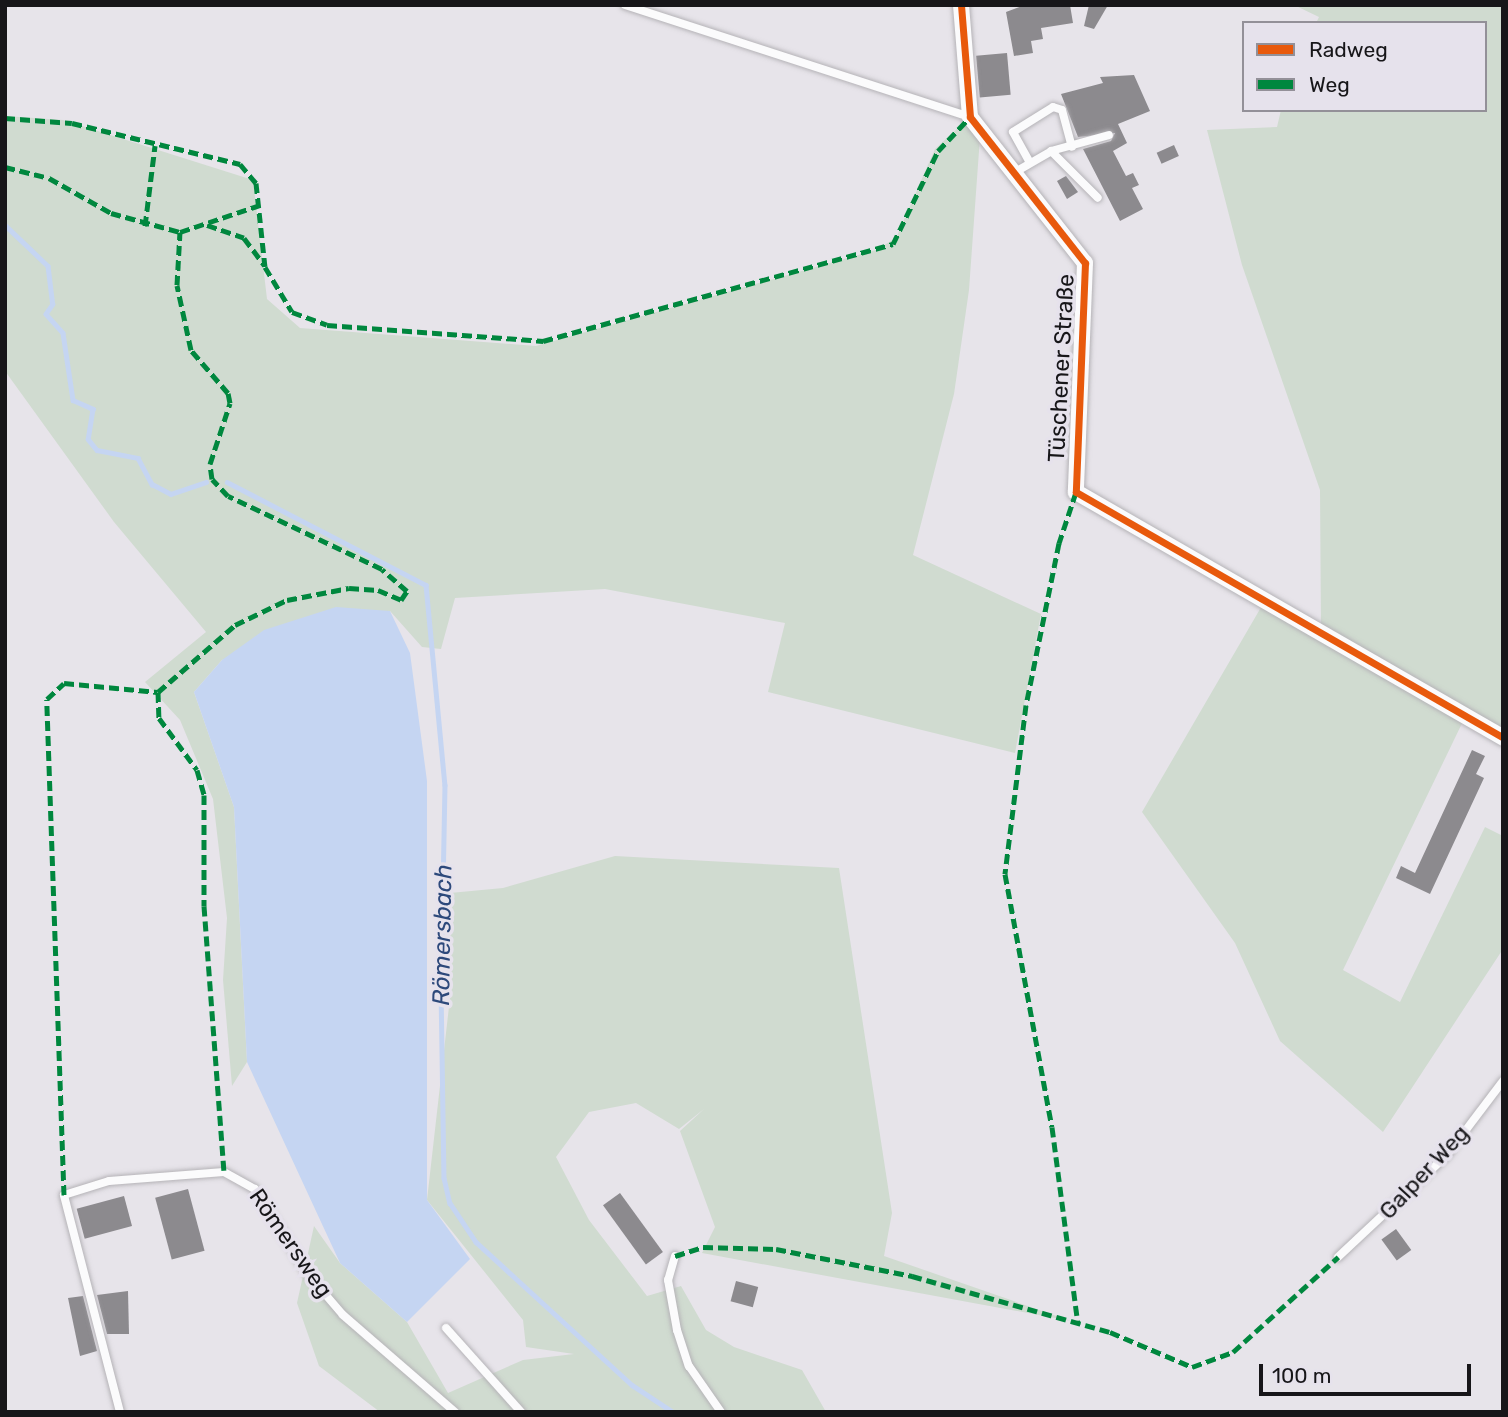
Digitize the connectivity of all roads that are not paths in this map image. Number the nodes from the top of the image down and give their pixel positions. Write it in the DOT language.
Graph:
graph roads {
  1 [pos="625,5"];
  2 [pos="961,5"];
  3 [pos="970,117"];
  4 [pos="1109,135"];
  5 [pos="1072,148"];
  6 [pos="1051,151"];
  7 [pos="1023,166"];
  8 [pos="1098,198"];
  9 [pos="1503,738"];
  10 [pos="1503,1081"];
  11 [pos="675,1256"];
  12 [pos="1338,1257"];
  13 [pos="446,1328"];
  14 [pos="120,1412"];
  15 [pos="455,1412"];
  16 [pos="521,1412"];
  17 [pos="721,1412"];
  1 -- 3 [label="lane"];
  2 -- 3 [label="street"];
  3 -- 7 [label="street, Tüschener Straße"];
  4 -- 5 [label="lane"];
  5 -- 6 [label="lane"];
  5 -- 7 [label="lane"];
  6 -- 7 [label="lane"];
  6 -- 8 [label="lane"];
  7 -- 9 [label="street, Tüschener Straße"];
  10 -- 12 [label="lane, Galper Weg"];
  11 -- 17 [label="lane"];
  13 -- 16 [label="lane"];
  14 -- 15 [label="lane, Römersweg"];
}
